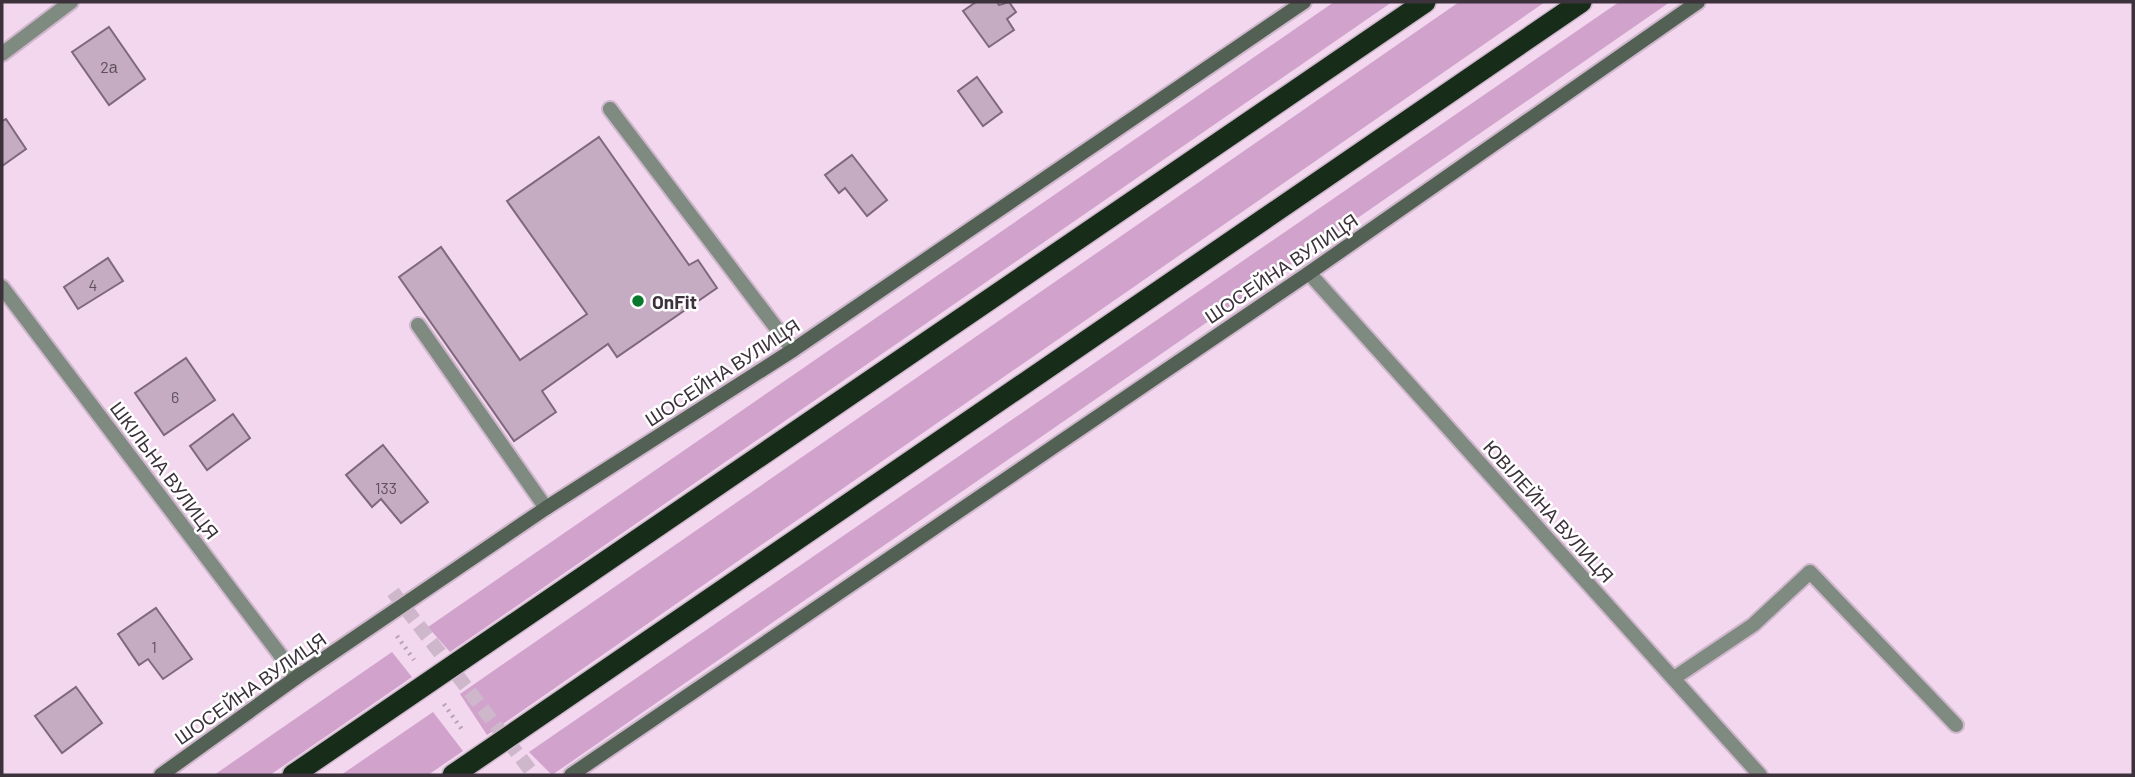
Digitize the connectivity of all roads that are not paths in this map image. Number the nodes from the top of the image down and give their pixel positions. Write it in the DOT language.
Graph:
graph roads {
  1 [pos="71,2"];
  2 [pos="1304,2"];
  3 [pos="1425,2"];
  4 [pos="1581,2"];
  5 [pos="1698,2"];
  6 [pos="2,54"];
  7 [pos="610,109"];
  8 [pos="1309,273"];
  9 [pos="2,287"];
  10 [pos="418,325"];
  11 [pos="793,350"];
  12 [pos="546,508"];
  13 [pos="297,677"];
  14 [pos="1674,678"];
  15 [pos="1956,726"];
  16 [pos="161,775"];
  17 [pos="293,775"];
  18 [pos="453,775"];
  19 [pos="573,775"];
  20 [pos="1760,775"];
  1 -- 6 [label="street"];
  2 -- 11 [label="street, ШОСЕЙНА ВУЛИЦЯ"];
  3 -- 17 [label="highway"];
  4 -- 18 [label="highway"];
  5 -- 8 [label="street, ШОСЕЙНА ВУЛИЦЯ"];
  7 -- 11 [label="street"];
  8 -- 14 [label="street, ЮВІЛЕЙНА ВУЛИЦЯ"];
  8 -- 19 [label="street, ШОСЕЙНА ВУЛИЦЯ"];
  9 -- 13 [label="street, ШКІЛЬНА ВУЛИЦЯ"];
  10 -- 12 [label="street"];
  11 -- 12 [label="street, ШОСЕЙНА ВУЛИЦЯ"];
  12 -- 13 [label="street, ШОСЕЙНА ВУЛИЦЯ"];
  13 -- 16 [label="street, ШОСЕЙНА ВУЛИЦЯ"];
  14 -- 15 [label="street"];
  14 -- 20 [label="street, ЮВІЛЕЙНА ВУЛИЦЯ"];
}
